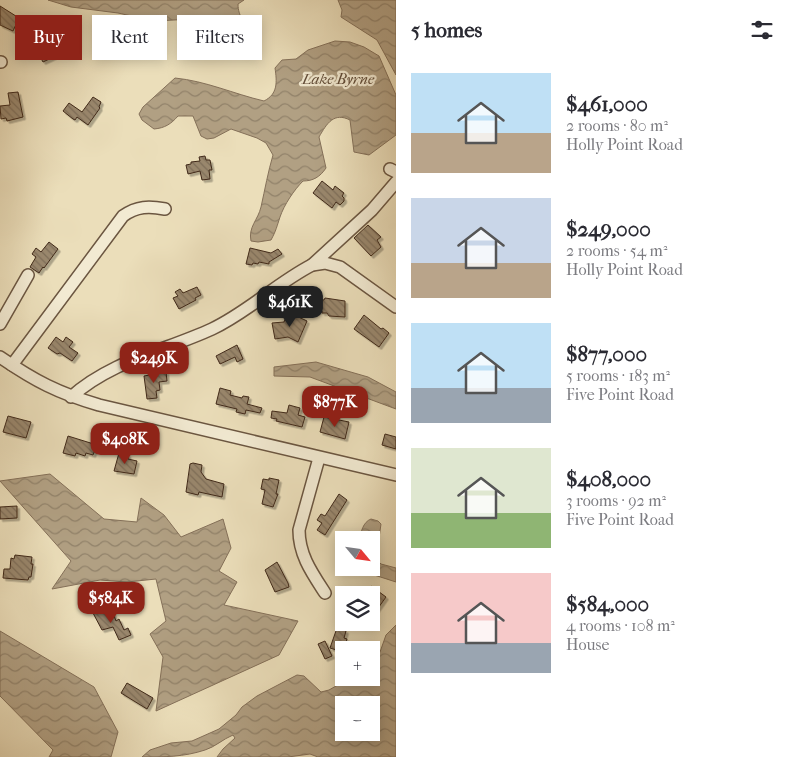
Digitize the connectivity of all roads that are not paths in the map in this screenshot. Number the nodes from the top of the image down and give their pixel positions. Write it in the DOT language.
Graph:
graph roads {
  1 [pos="396,182"];
  2 [pos="165,209"];
  3 [pos="312,265"];
  4 [pos="28,275"];
  5 [pos="396,307"];
  6 [pos="0,324"];
  7 [pos="0,356"];
  8 [pos="12,365"];
  9 [pos="71,397"];
  10 [pos="319,458"];
  11 [pos="396,475"];
  12 [pos="325,593"];
  1 -- 3 [label="street"];
  2 -- 8 [label="street"];
  3 -- 5 [label="street"];
  3 -- 9 [label="street"];
  4 -- 6 [label="street"];
  7 -- 8 [label="street"];
  8 -- 9 [label="street"];
  9 -- 10 [label="street"];
  10 -- 11 [label="street"];
  10 -- 12 [label="street"];
}
